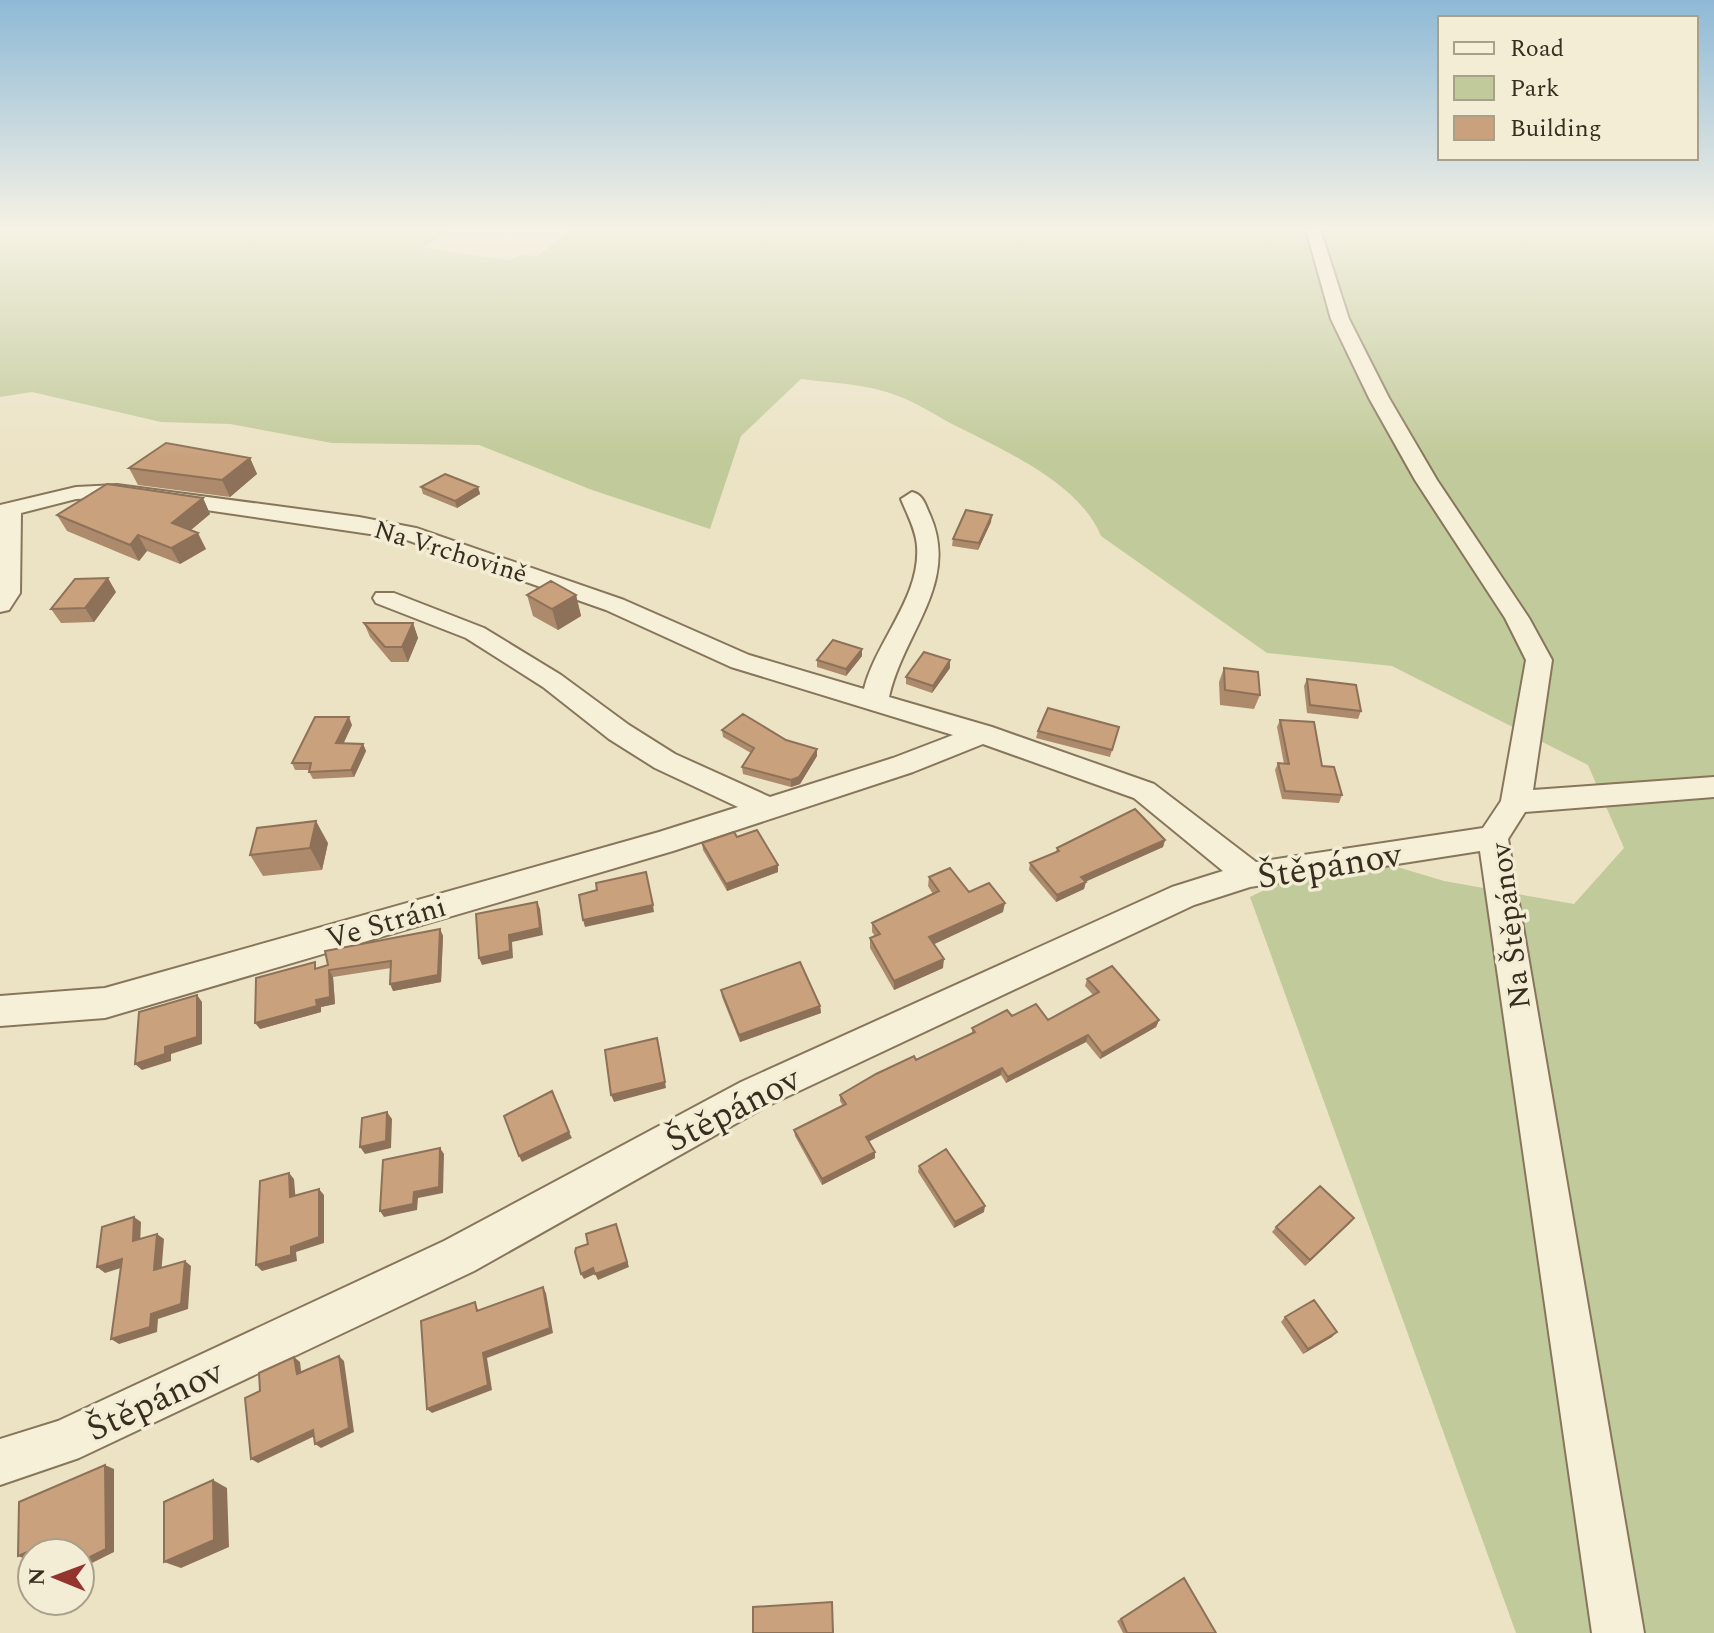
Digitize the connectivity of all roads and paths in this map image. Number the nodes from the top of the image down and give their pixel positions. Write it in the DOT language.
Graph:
graph roads {
  1 [pos="1336,305"];
  2 [pos="912,499"];
  3 [pos="5,511"];
  4 [pos="385,598"];
  5 [pos="0,605"];
  6 [pos="874,702"];
  7 [pos="982,734"];
  8 [pos="1714,787"];
  9 [pos="1516,802"];
  10 [pos="766,808"];
  11 [pos="1493,838"];
  12 [pos="1250,875"];
  13 [pos="0,1011"];
  14 [pos="0,1462"];
  15 [pos="1617,1633"];
  1 -- 9 [label="street, Na Štěpánov"];
  2 -- 6 [label="street"];
  3 -- 5 [label="street, Na Vrchovině"];
  3 -- 6 [label="street, Na Vrchovině"];
  4 -- 10 [label="street"];
  6 -- 7 [label="street, Na Vrchovině"];
  7 -- 10 [label="street, Ve Stráni"];
  7 -- 12 [label="street, Na Vrchovině"];
  8 -- 9 [label="street"];
  9 -- 11 [label="street, Na Štěpánov"];
  10 -- 13 [label="street, Ve Stráni"];
  11 -- 12 [label="street, Štěpánov"];
  11 -- 15 [label="street, Na Štěpánov"];
  12 -- 14 [label="street, Štěpánov"];
}
